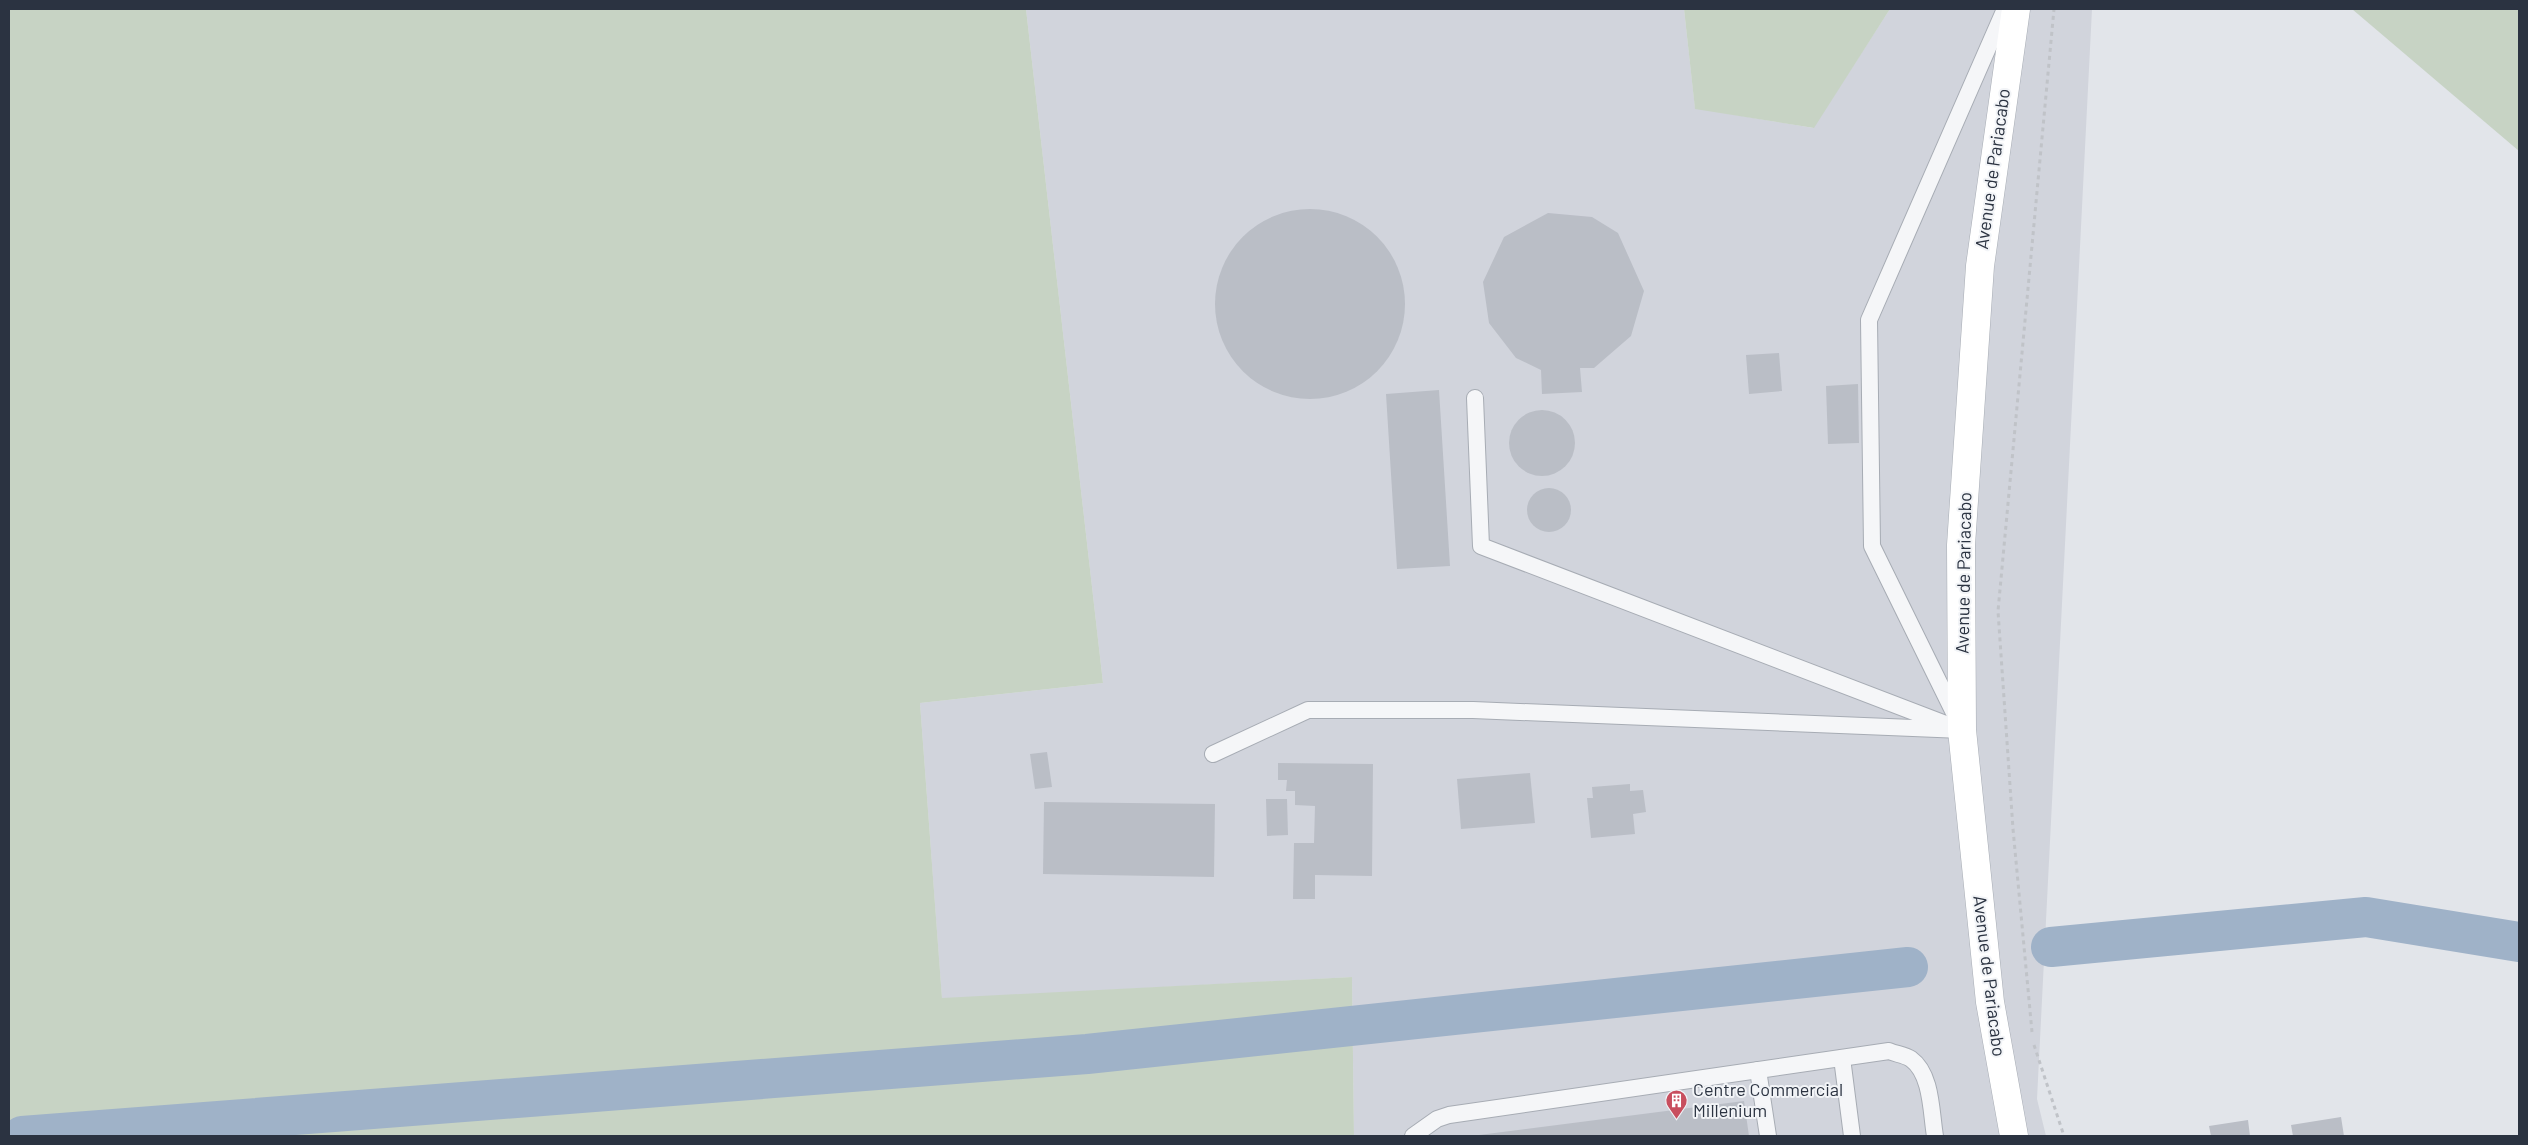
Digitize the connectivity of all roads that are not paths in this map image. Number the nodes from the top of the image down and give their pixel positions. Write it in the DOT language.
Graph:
graph roads {
  1 [pos="2005,9"];
  2 [pos="2016,9"];
  3 [pos="1475,398"];
  4 [pos="1962,730"];
  5 [pos="1213,754"];
  6 [pos="1842,1058"];
  7 [pos="1758,1070"];
  8 [pos="1413,1136"];
  9 [pos="1768,1136"];
  10 [pos="1852,1136"];
  11 [pos="1935,1136"];
  12 [pos="2014,1136"];
  1 -- 4 [label="lane"];
  2 -- 4 [label="main road, Avenue de Pariacabo"];
  3 -- 4 [label="lane"];
  4 -- 5 [label="lane"];
  4 -- 12 [label="main road, Avenue de Pariacabo"];
  6 -- 7 [label="lane"];
  6 -- 10 [label="lane"];
  6 -- 11 [label="lane"];
  7 -- 8 [label="lane"];
  7 -- 9 [label="lane"];
}
